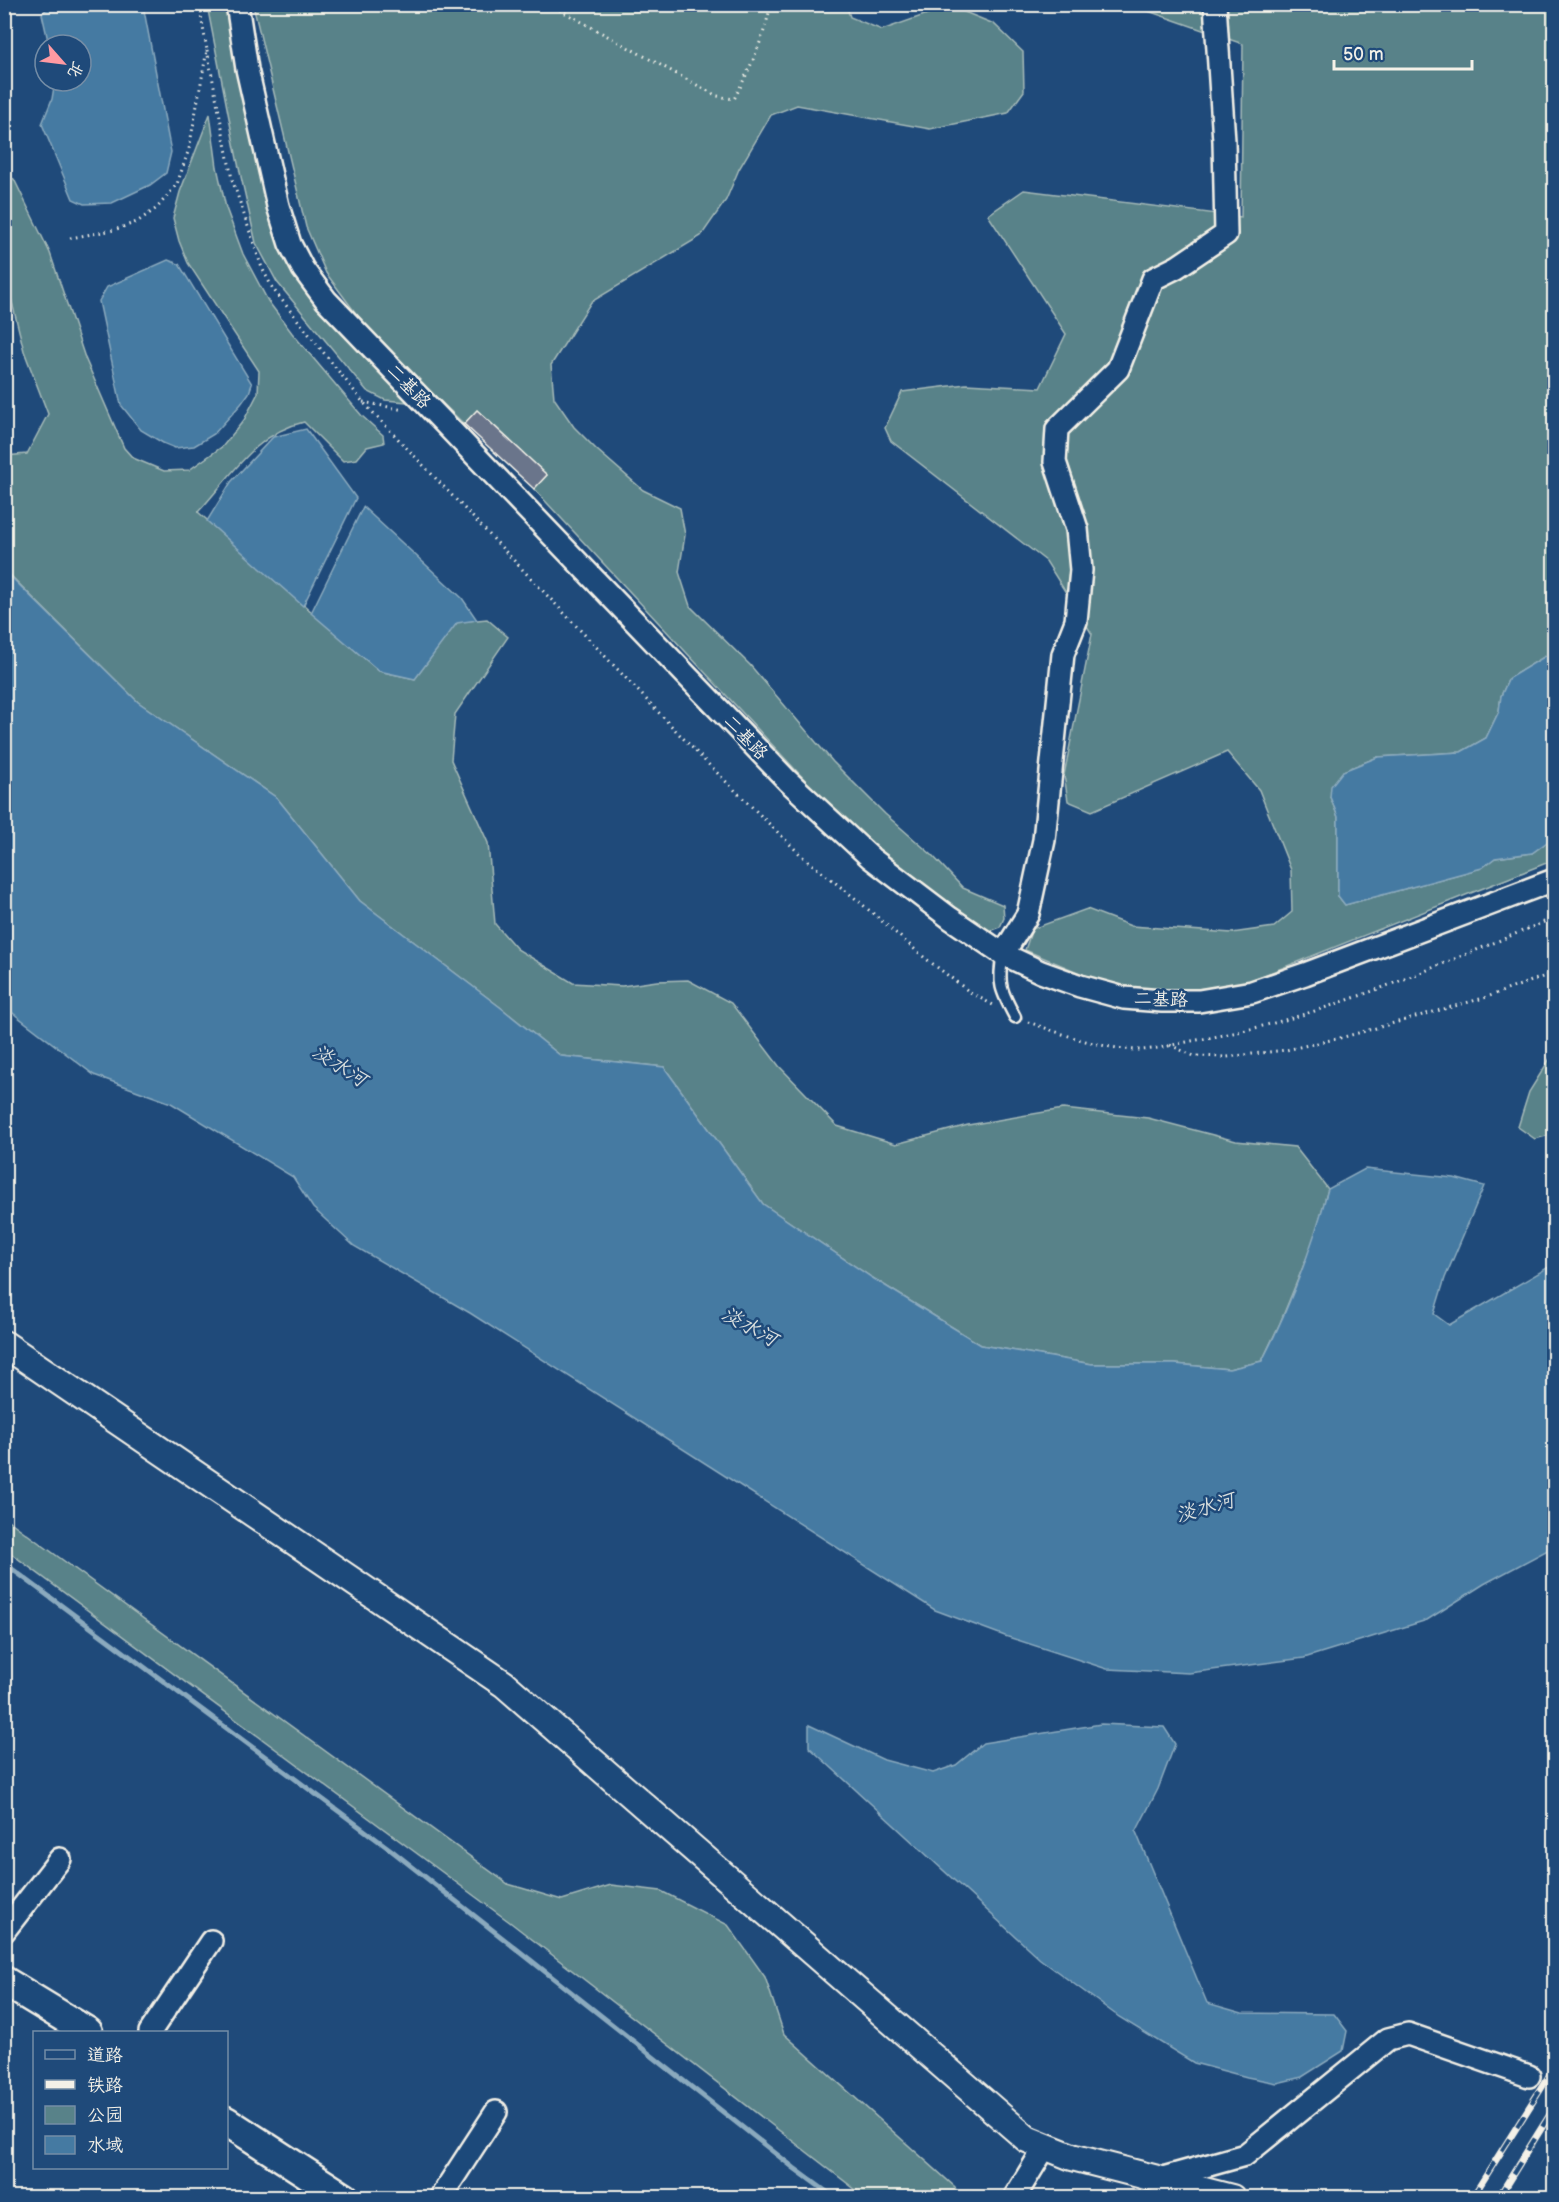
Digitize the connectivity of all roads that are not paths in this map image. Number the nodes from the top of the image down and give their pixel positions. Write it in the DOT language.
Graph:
graph roads {
  1 [pos="237,4"];
  2 [pos="1215,4"];
  3 [pos="1554,880"];
  4 [pos="1003,954"];
  5 [pos="1015,1017"];
  6 [pos="4,1344"];
  7 [pos="60,1859"];
  8 [pos="4,1930"];
  9 [pos="211,1941"];
  10 [pos="4,1981"];
  11 [pos="86,2031"];
  12 [pos="151,2031"];
  13 [pos="1529,2076"];
  14 [pos="496,2112"];
  15 [pos="228,2122"];
  16 [pos="1045,2147"];
  17 [pos="1159,2179"];
  18 [pos="345,2198"];
  19 [pos="440,2198"];
  20 [pos="1014,2198"];
  21 [pos="1232,2198"];
  1 -- 4 [label="street, 二基路"];
  2 -- 4 [label="street"];
  3 -- 4 [label="street, 二基路"];
  4 -- 5 [label="lane"];
  6 -- 16 [label="street"];
  7 -- 8 [label="street"];
  9 -- 12 [label="street"];
  10 -- 11 [label="main road"];
  13 -- 17 [label="street"];
  14 -- 19 [label="street"];
  15 -- 18 [label="main road"];
  16 -- 17 [label="street"];
  16 -- 20 [label="street"];
  17 -- 21 [label="street"];
}
